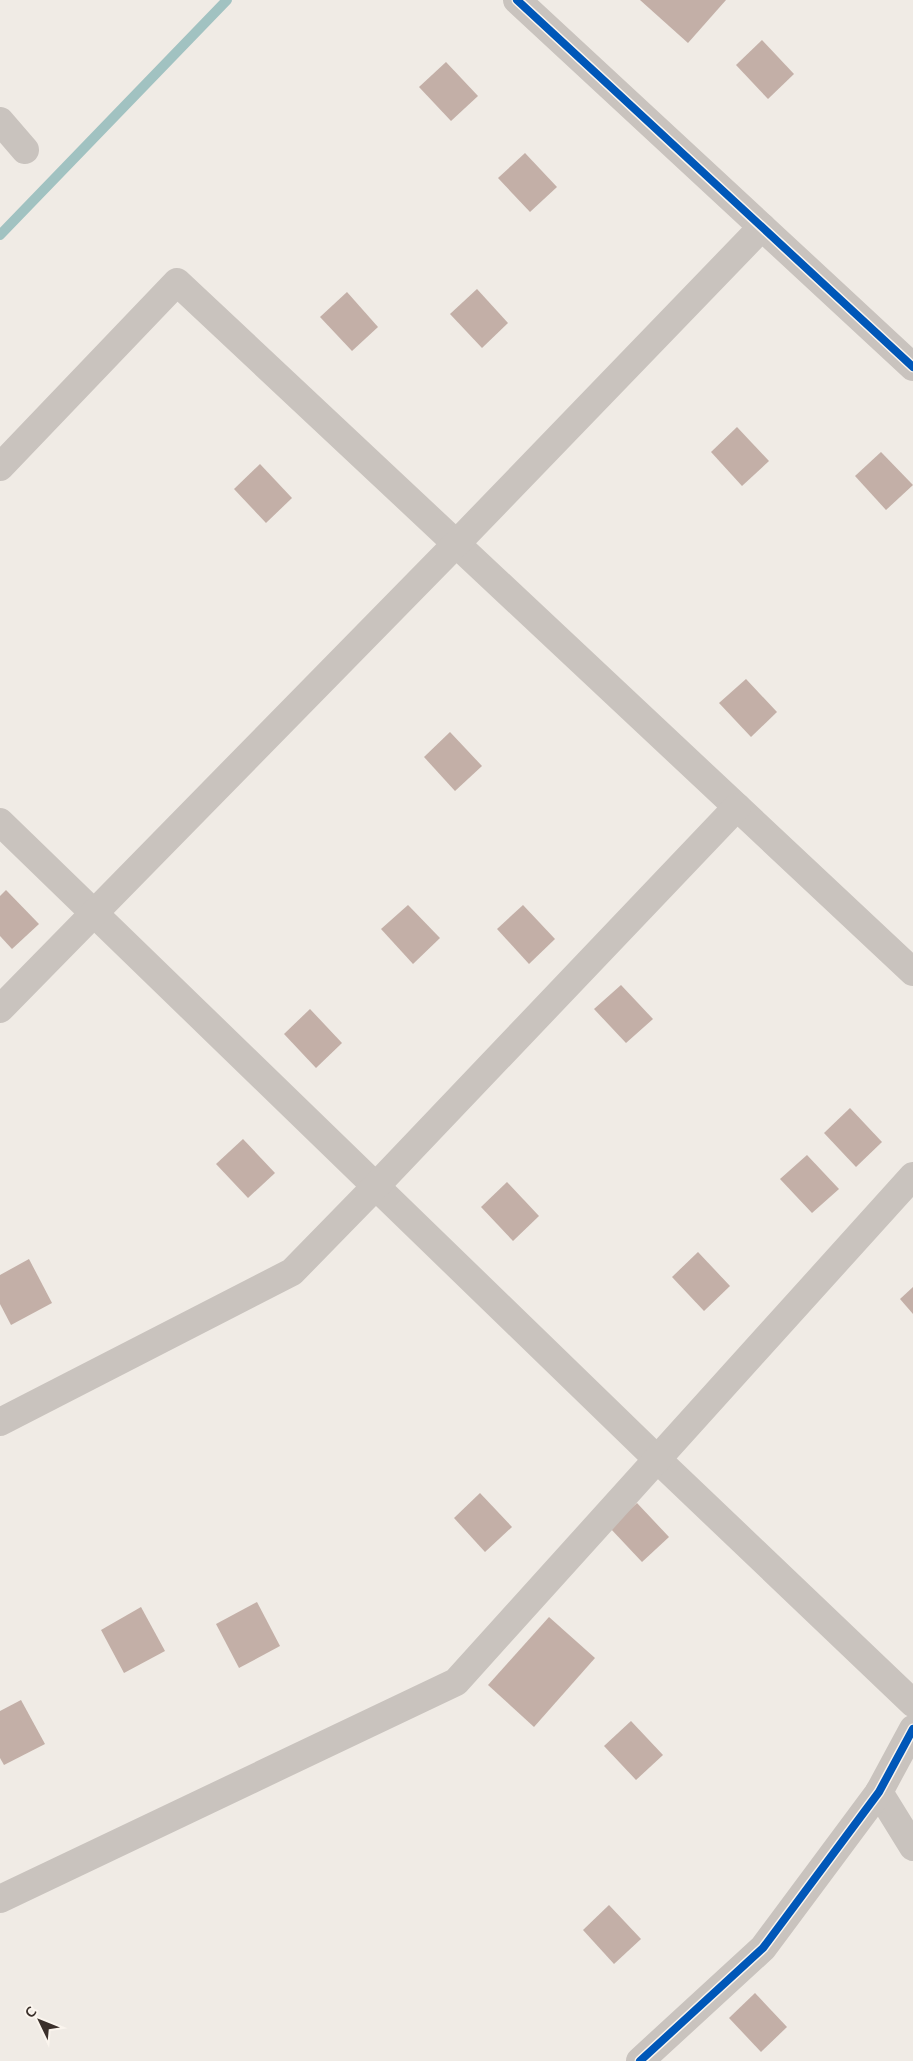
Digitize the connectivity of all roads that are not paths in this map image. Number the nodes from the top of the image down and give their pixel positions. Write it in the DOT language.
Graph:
graph roads {
  1 [pos="516,0"];
  2 [pos="0,121"];
  3 [pos="25,150"];
  4 [pos="762,227"];
  5 [pos="913,367"];
  6 [pos="0,467"];
  7 [pos="456,544"];
  8 [pos="737,807"];
  9 [pos="0,822"];
  10 [pos="93,912"];
  11 [pos="913,972"];
  12 [pos="0,1008"];
  13 [pos="913,1176"];
  14 [pos="376,1186"];
  15 [pos="0,1422"];
  16 [pos="657,1459"];
  17 [pos="913,1703"];
  18 [pos="913,1729"];
  19 [pos="879,1792"];
  20 [pos="913,1848"];
  21 [pos="0,1899"];
  22 [pos="640,2061"];
  1 -- 4 [label="street"];
  2 -- 3 [label="street"];
  4 -- 5 [label="street"];
  4 -- 7 [label="street"];
  6 -- 7 [label="street"];
  7 -- 8 [label="street"];
  7 -- 10 [label="street"];
  8 -- 11 [label="street"];
  8 -- 14 [label="street"];
  9 -- 10 [label="street"];
  10 -- 12 [label="street"];
  10 -- 14 [label="street"];
  13 -- 16 [label="street"];
  14 -- 15 [label="street"];
  14 -- 16 [label="street"];
  16 -- 17 [label="street"];
  16 -- 21 [label="street"];
  18 -- 19 [label="street"];
  19 -- 20 [label="street"];
  19 -- 22 [label="street"];
}
